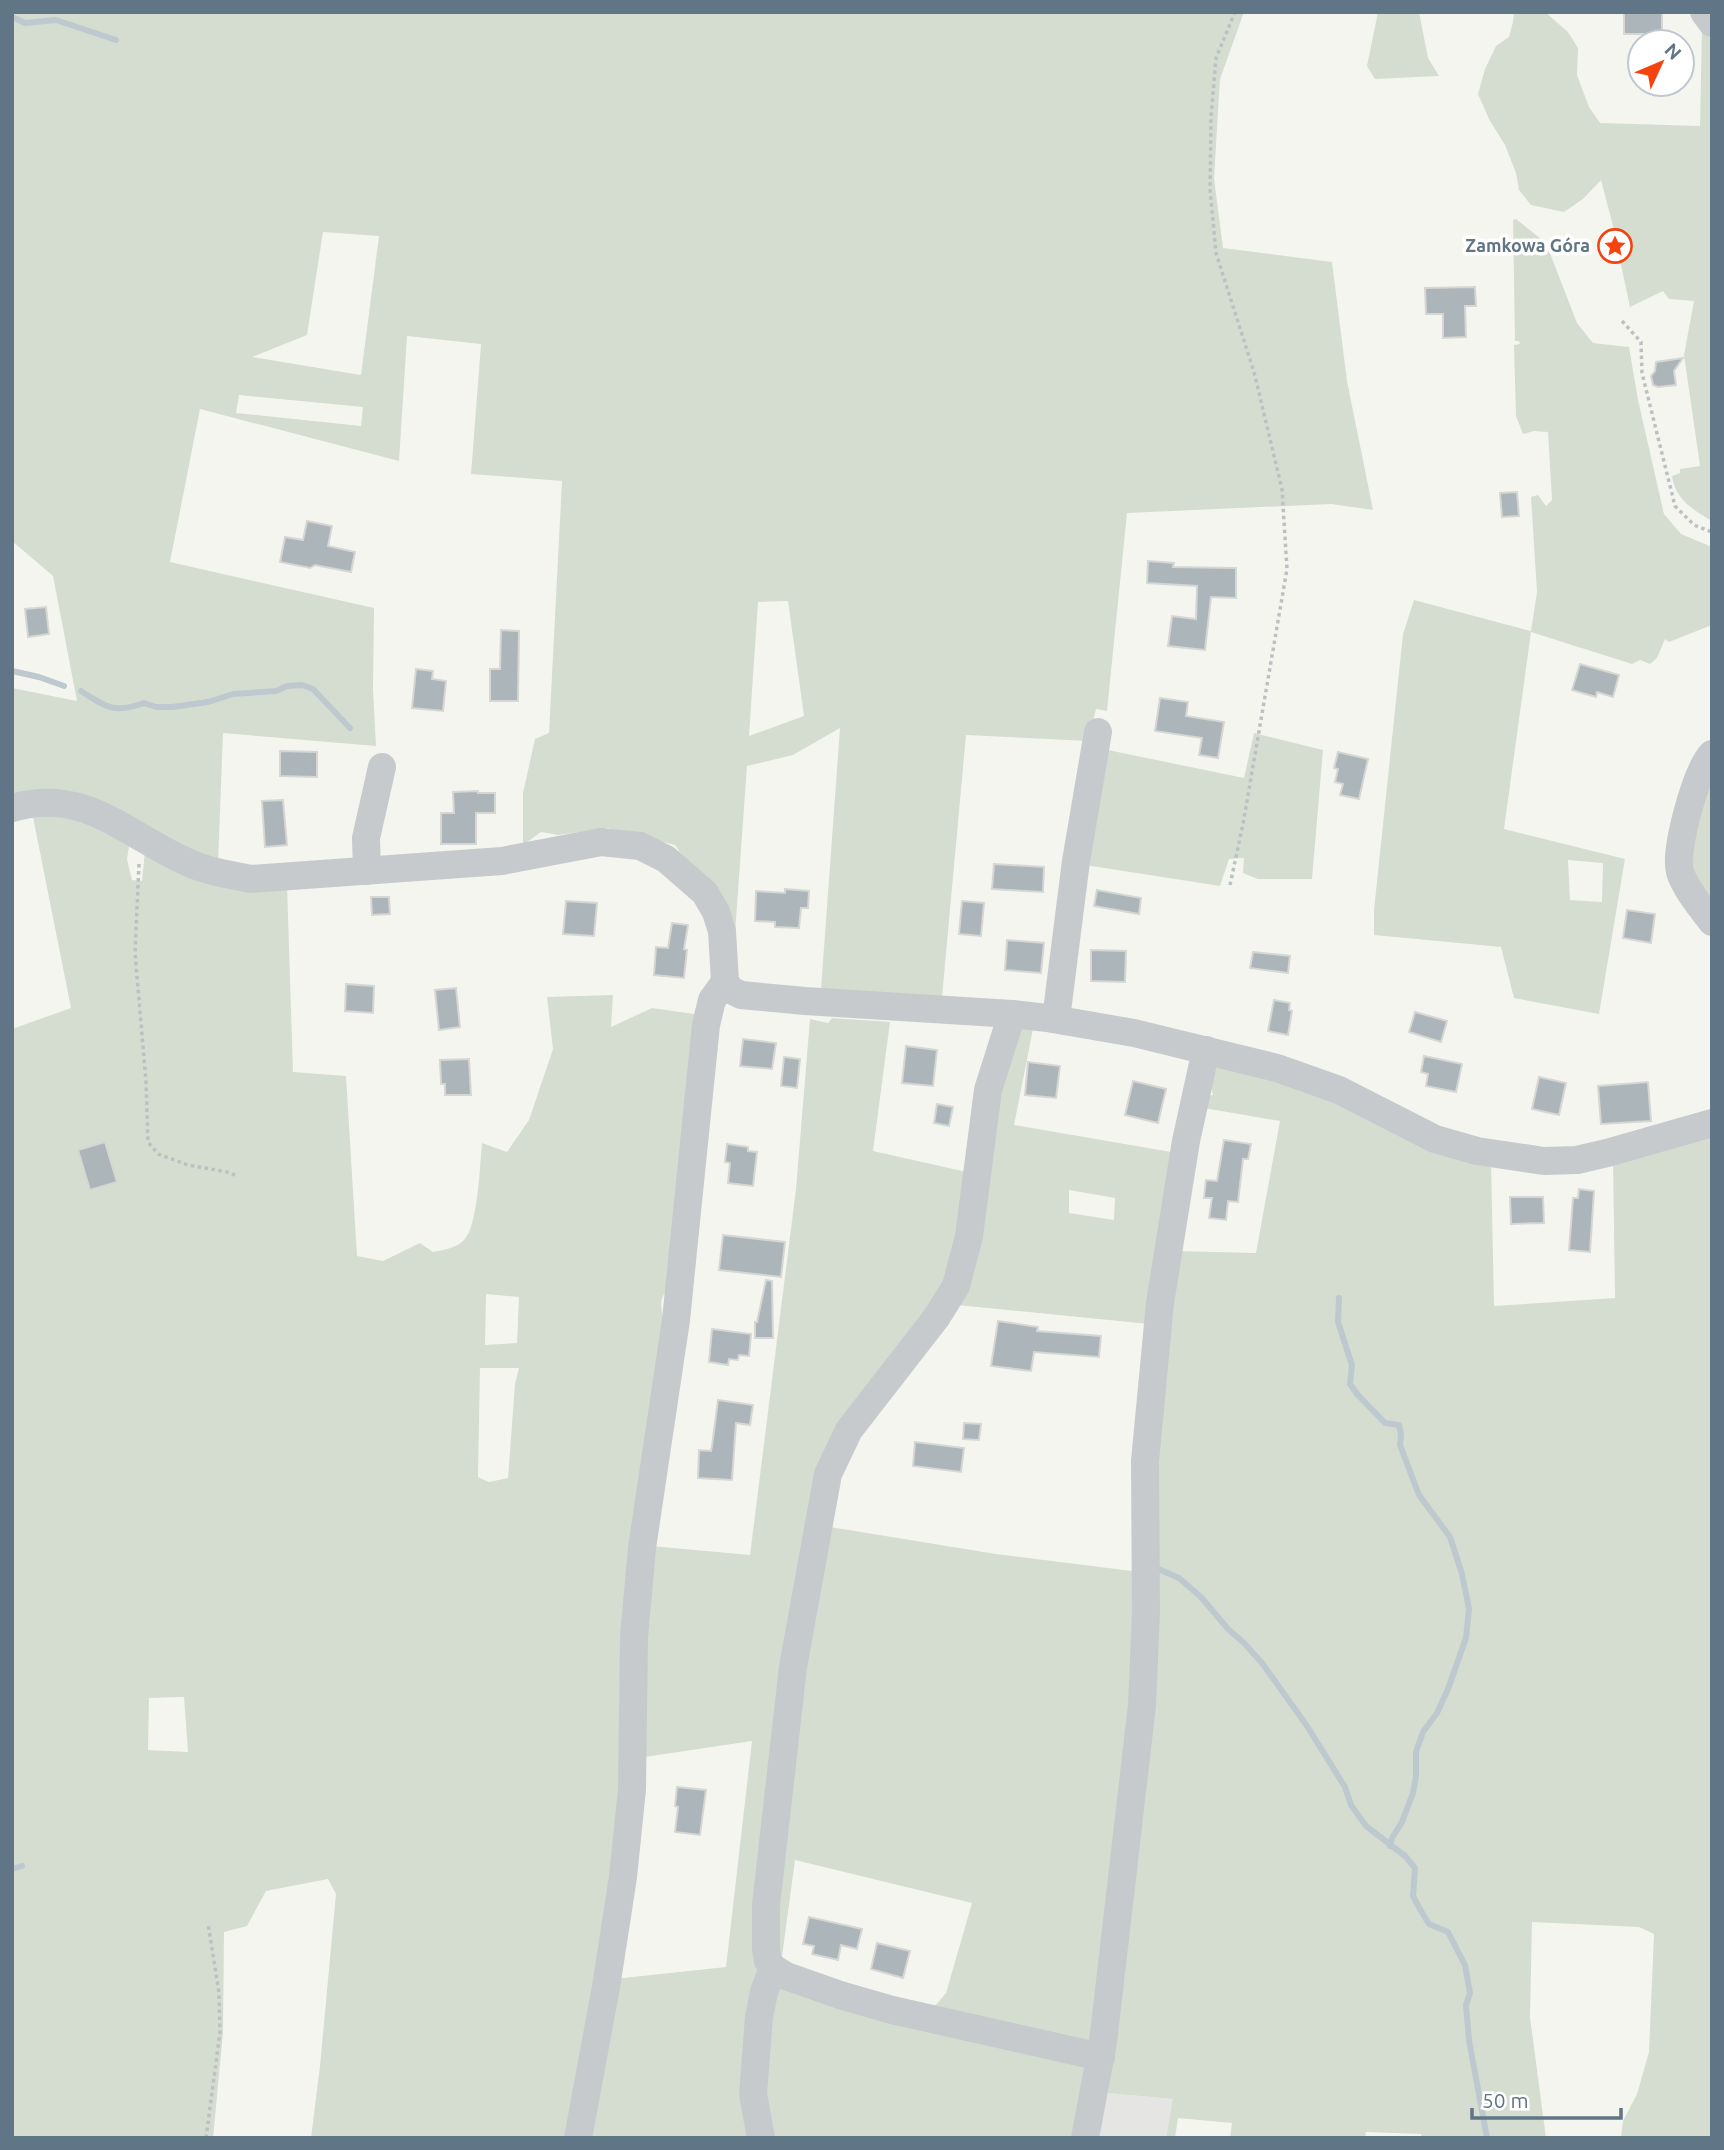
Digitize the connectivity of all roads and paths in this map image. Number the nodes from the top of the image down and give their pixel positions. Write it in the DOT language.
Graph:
graph roads {
  1 [pos="1235,12"];
  2 [pos="1704,12"];
  3 [pos="1712,23"];
  4 [pos="1622,321"];
  5 [pos="1712,532"];
  6 [pos="1098,732"];
  7 [pos="1712,754"];
  8 [pos="382,767"];
  9 [pos="12,808"];
  10 [pos="139,837"];
  11 [pos="367,871"];
  12 [pos="1230,885"];
  13 [pos="1712,922"];
  14 [pos="725,982"];
  15 [pos="1012,1014"];
  16 [pos="1056,1019"];
  17 [pos="1206,1050"];
  18 [pos="1712,1123"];
  19 [pos="237,1177"];
  20 [pos="208,1923"];
  21 [pos="773,1968"];
  22 [pos="1101,2057"];
  23 [pos="206,2138"];
  24 [pos="578,2138"];
  25 [pos="761,2138"];
  26 [pos="1085,2138"];
  1 -- 12 [label="path"];
  2 -- 3 [label="street"];
  4 -- 5 [label="path"];
  6 -- 16 [label="street"];
  7 -- 13 [label="street"];
  8 -- 11 [label="street"];
  9 -- 10 [label="street"];
  10 -- 11 [label="street"];
  10 -- 19 [label="path"];
  11 -- 14 [label="street"];
  14 -- 15 [label="street"];
  14 -- 24 [label="street"];
  15 -- 16 [label="street"];
  15 -- 21 [label="street"];
  16 -- 17 [label="street"];
  17 -- 18 [label="street"];
  17 -- 22 [label="street"];
  20 -- 23 [label="path"];
  21 -- 22 [label="street"];
  21 -- 25 [label="street"];
  22 -- 26 [label="street"];
}
